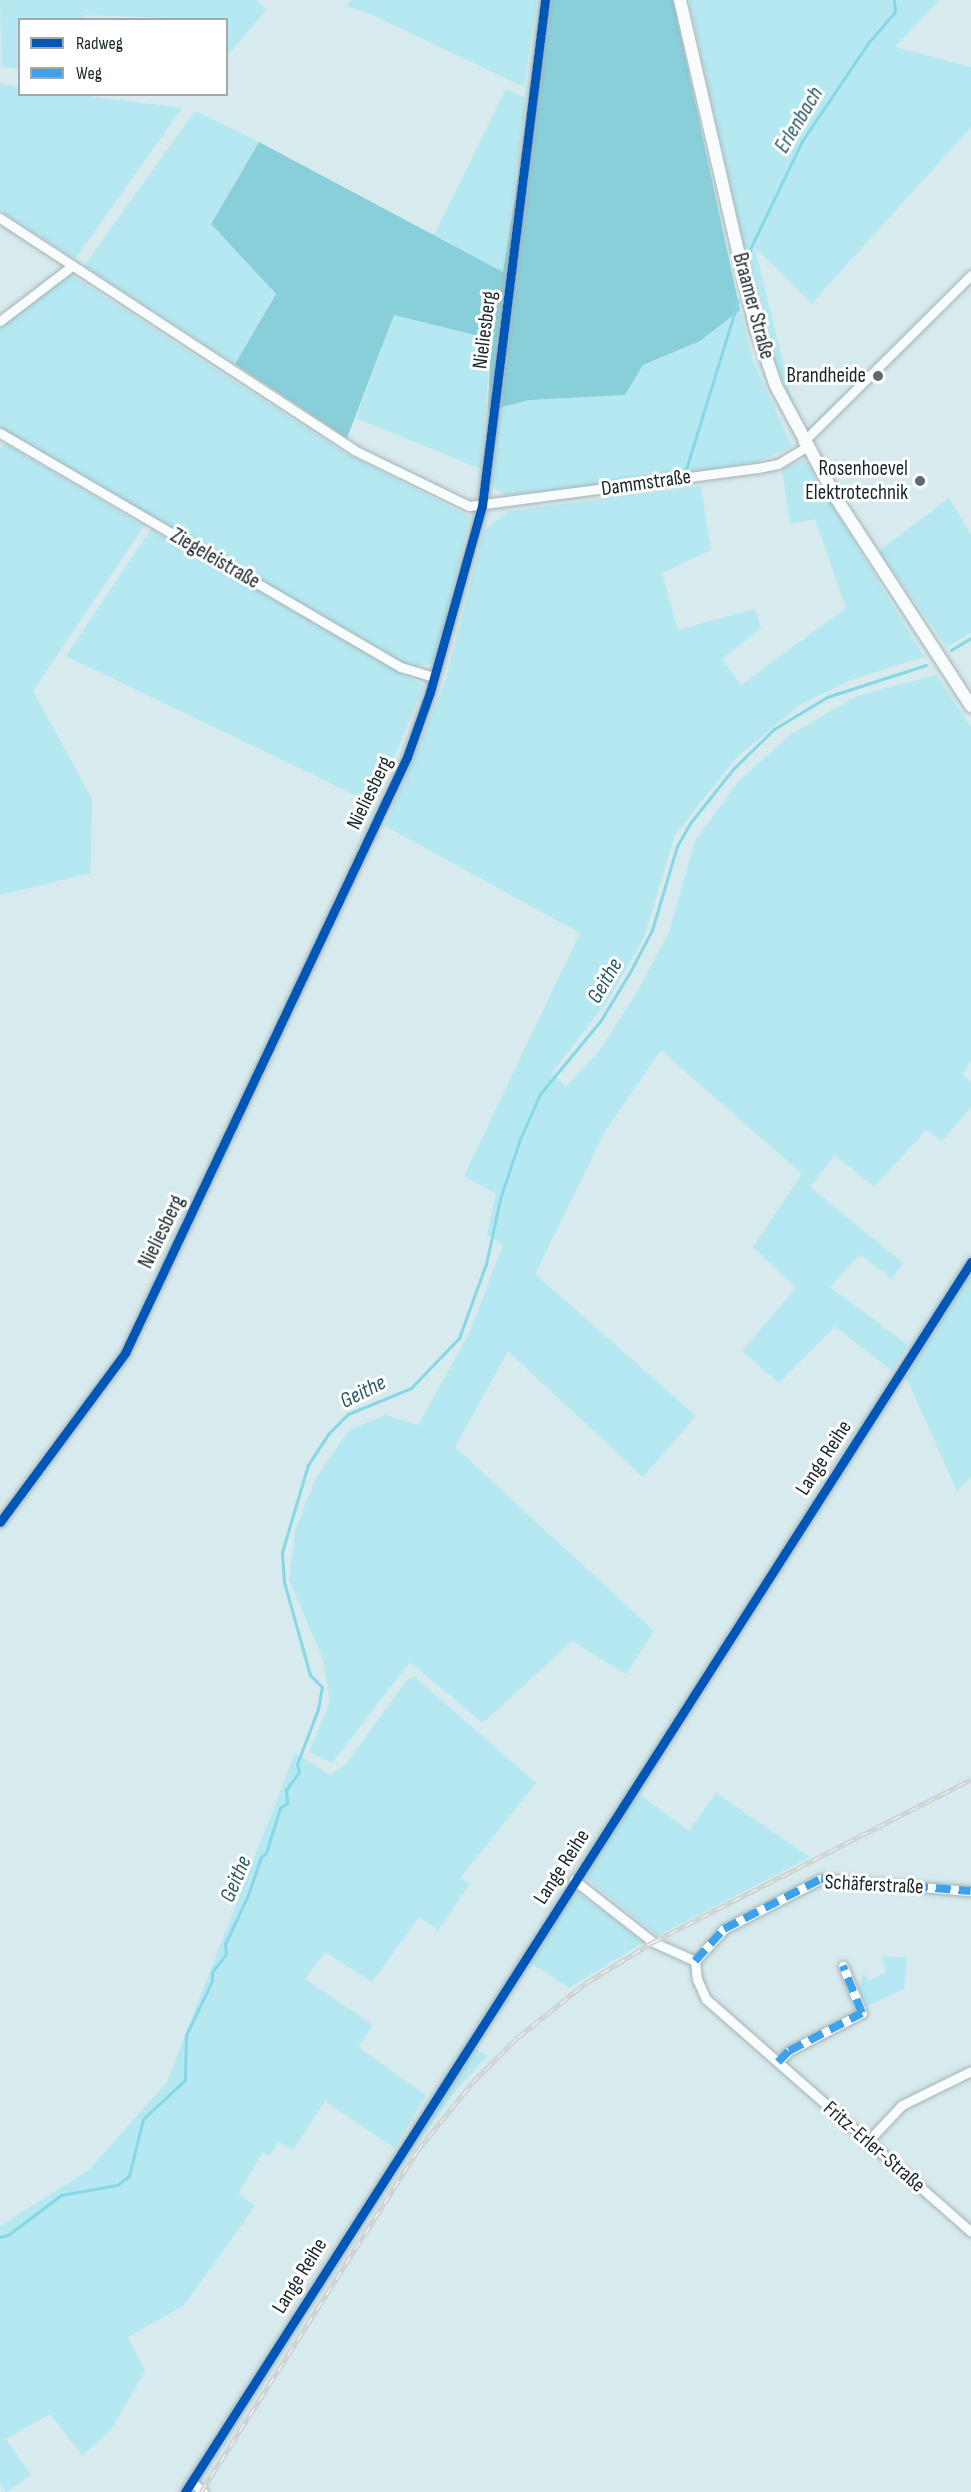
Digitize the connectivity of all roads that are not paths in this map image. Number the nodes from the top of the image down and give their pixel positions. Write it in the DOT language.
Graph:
graph roads {
  1 [pos="545,0"];
  2 [pos="680,0"];
  3 [pos="0,218"];
  4 [pos="72,266"];
  5 [pos="971,275"];
  6 [pos="0,321"];
  7 [pos="0,433"];
  8 [pos="804,444"];
  9 [pos="482,506"];
  10 [pos="433,677"];
  11 [pos="971,706"];
  12 [pos="971,1262"];
  13 [pos="0,1522"];
  14 [pos="574,1880"];
  15 [pos="971,1891"];
  16 [pos="696,1961"];
  17 [pos="843,1966"];
  18 [pos="777,2062"];
  19 [pos="971,2071"];
  20 [pos="868,2141"];
  21 [pos="971,2232"];
  22 [pos="192,2482"];
  23 [pos="185,2492"];
  24 [pos="203,2492"];
  1 -- 9 [label="street, Nieliesberg"];
  2 -- 8 [label="street, Braamer Straße"];
  3 -- 4 [label="street"];
  4 -- 6 [label="street"];
  4 -- 9 [label="street"];
  5 -- 8 [label="street"];
  7 -- 10 [label="street, Ziegeleistraße"];
  8 -- 9 [label="street, Dammstraße"];
  8 -- 11 [label="street, Braamer Straße"];
  9 -- 10 [label="street, Nieliesberg"];
  10 -- 13 [label="street, Nieliesberg"];
  12 -- 14 [label="street, Lange Reihe"];
  14 -- 16 [label="street"];
  14 -- 22 [label="street, Lange Reihe"];
  15 -- 16 [label="street, Schäferstraße"];
  16 -- 18 [label="street, Fritz-Erler-Straße"];
  17 -- 18 [label="street"];
  18 -- 20 [label="street, Fritz-Erler-Straße"];
  19 -- 20 [label="street"];
  20 -- 21 [label="street, Fritz-Erler-Straße"];
  22 -- 23 [label="street, Lange Reihe"];
  22 -- 24 [label="street"];
}
